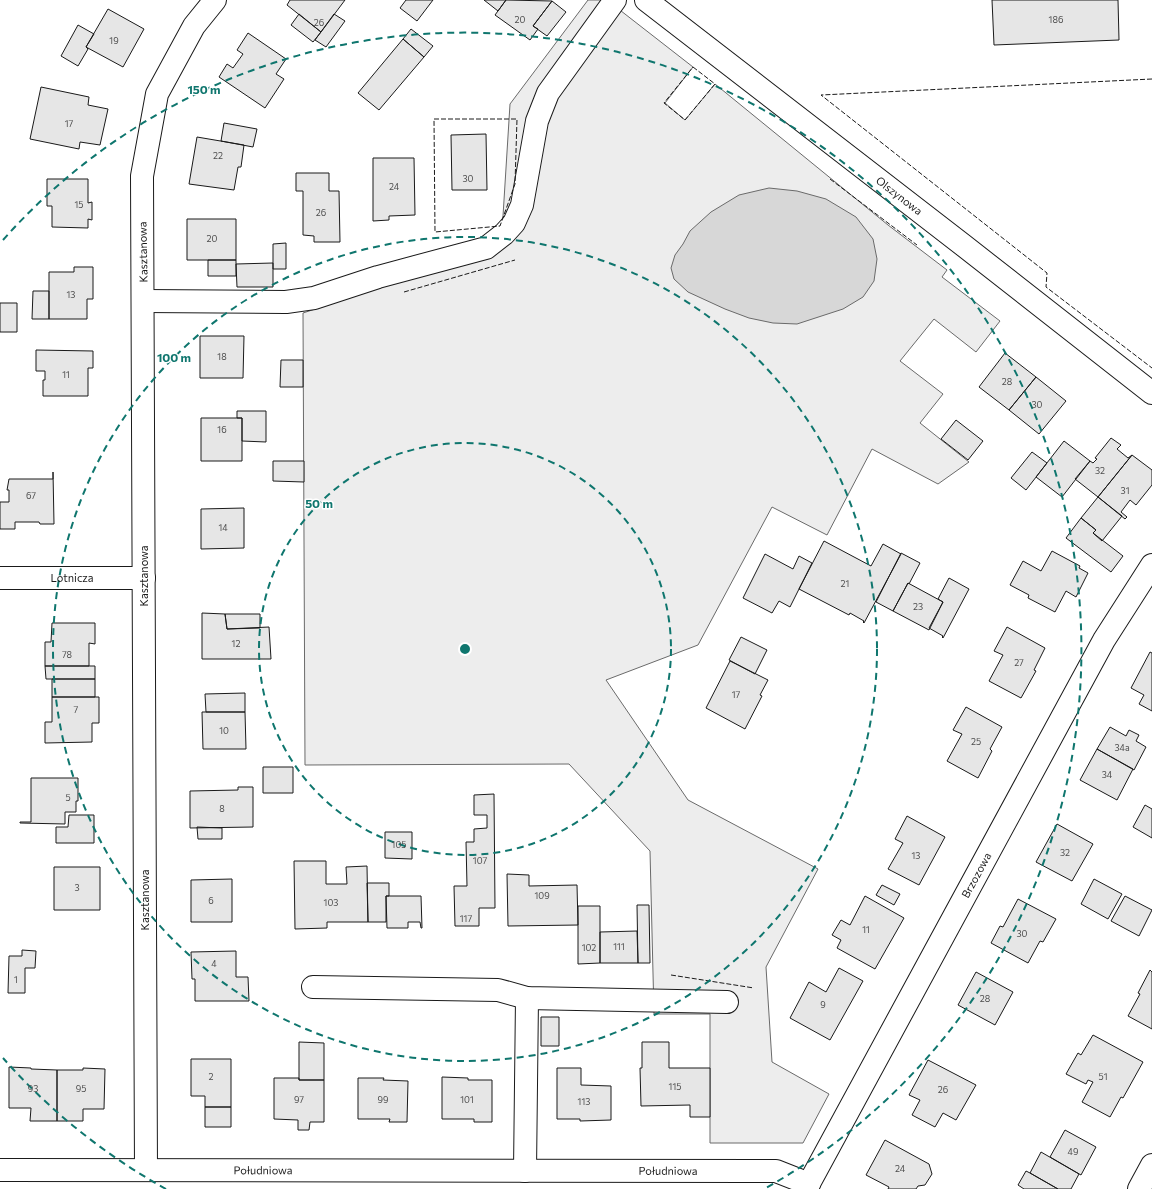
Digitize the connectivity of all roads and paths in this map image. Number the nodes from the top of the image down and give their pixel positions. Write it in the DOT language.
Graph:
graph roads {
  1 [pos="215,0"];
  2 [pos="615,0"];
  3 [pos="646,0"];
  4 [pos="144,301"];
  5 [pos="1152,393"];
  6 [pos="1152,565"];
  7 [pos="0,578"];
  8 [pos="144,578"];
  9 [pos="313,987"];
  10 [pos="527,998"];
  11 [pos="727,1002"];
  12 [pos="1152,1165"];
  13 [pos="0,1170"];
  14 [pos="146,1170"];
  15 [pos="525,1171"];
  16 [pos="808,1187"];
  17 [pos="1139,1189"];
  1 -- 4 [label="street, Kasztanowa"];
  2 -- 4 [label="street"];
  3 -- 5 [label="street, Olszynowa"];
  4 -- 8 [label="street, Kasztanowa"];
  6 -- 16 [label="street, Brzozowa"];
  7 -- 8 [label="street, Lotnicza"];
  8 -- 14 [label="street, Kasztanowa"];
  9 -- 10 [label="street"];
  10 -- 11 [label="street"];
  10 -- 15 [label="street"];
  12 -- 17 [label="street"];
  13 -- 14 [label="street, Południowa"];
  14 -- 15 [label="street, Południowa"];
  15 -- 16 [label="street, Południowa"];
}
